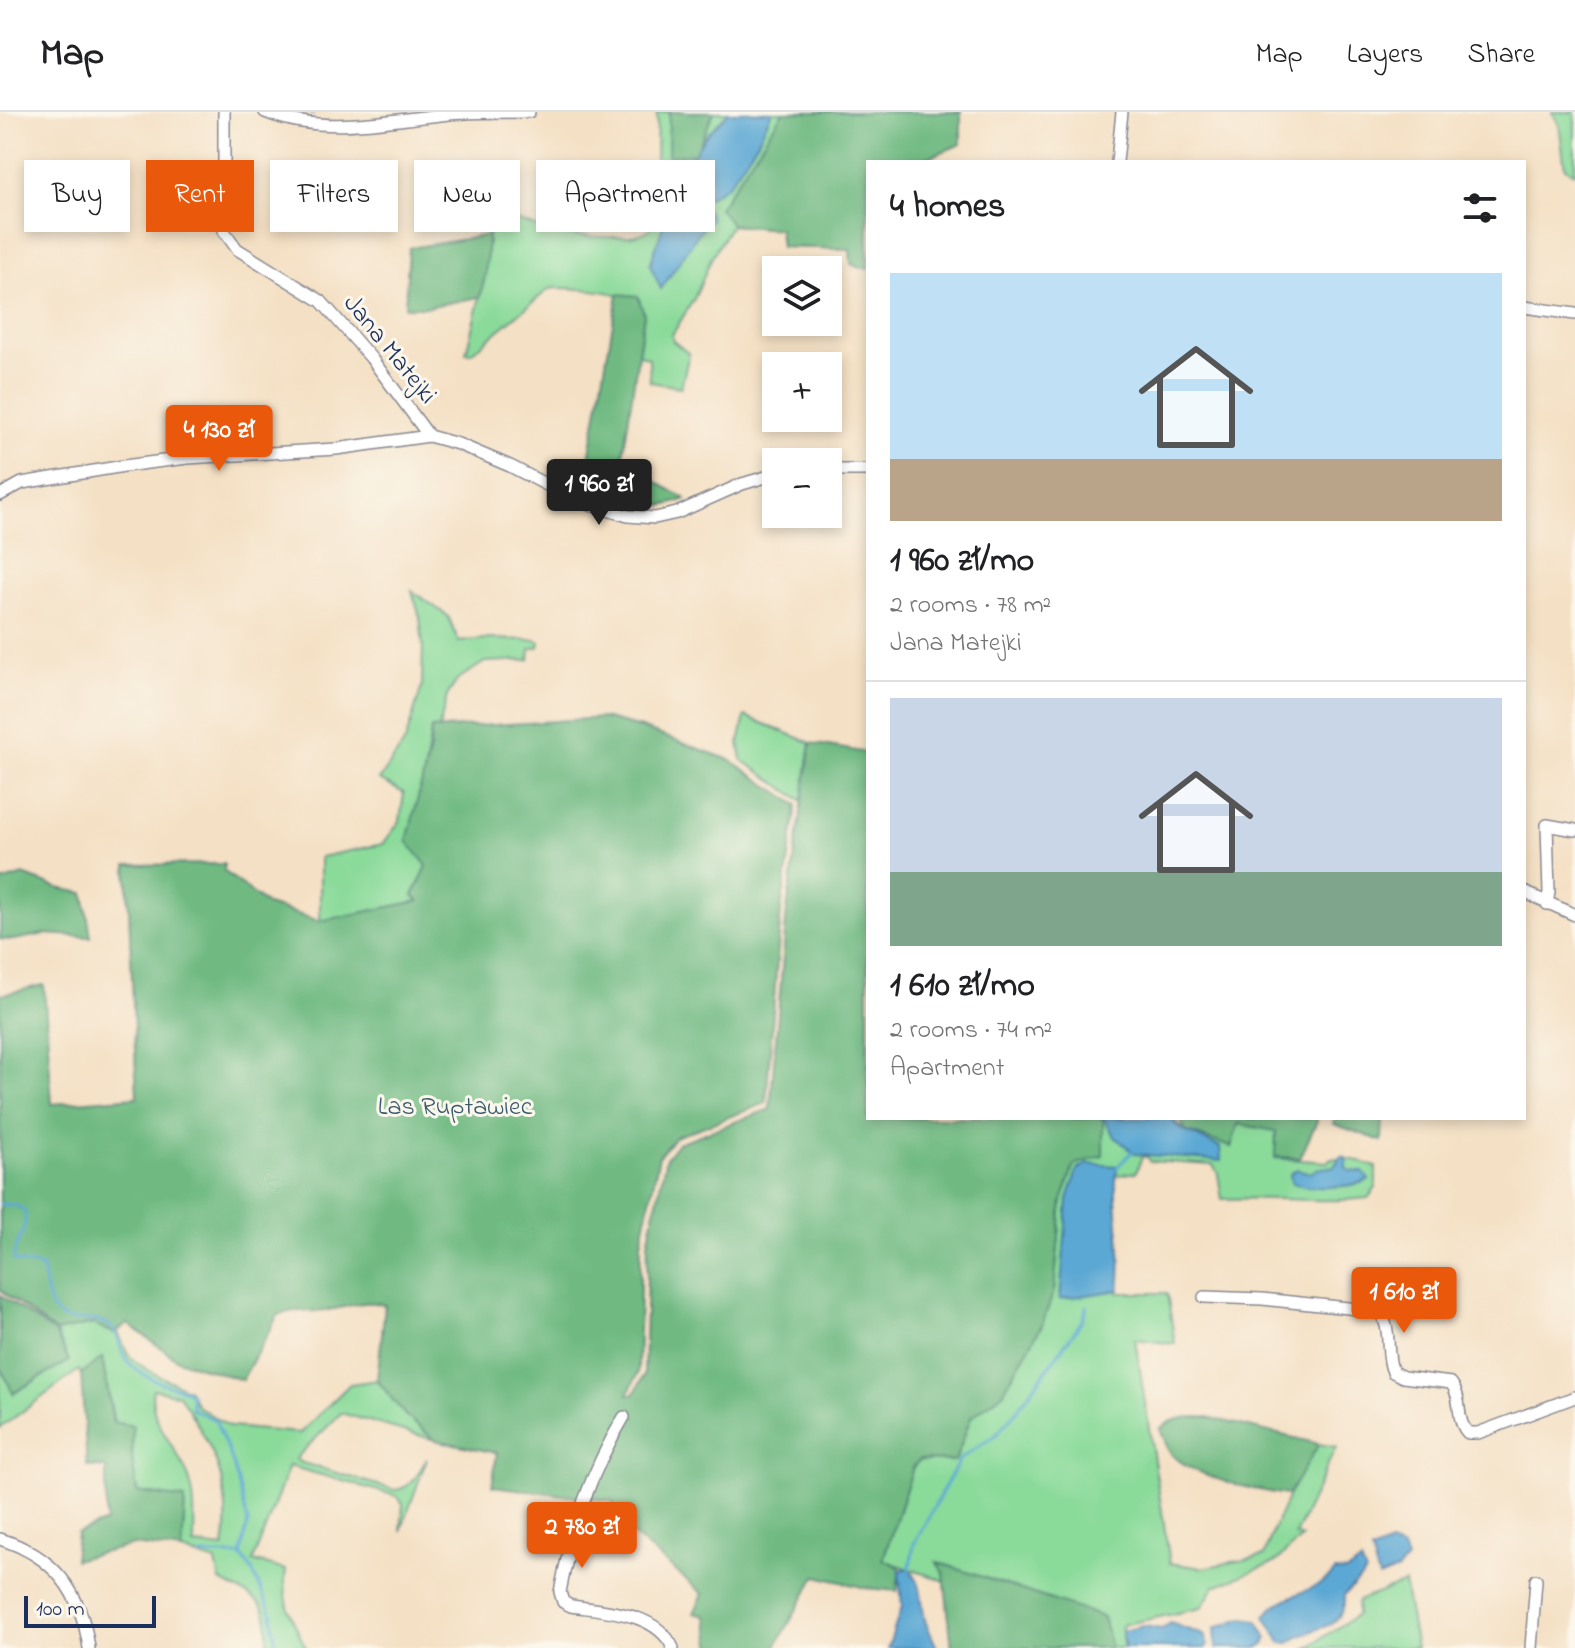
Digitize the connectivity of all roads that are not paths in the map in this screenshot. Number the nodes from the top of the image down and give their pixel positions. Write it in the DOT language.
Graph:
graph roads {
  1 [pos="224,112"];
  2 [pos="265,112"];
  3 [pos="529,112"];
  4 [pos="1122,112"];
  5 [pos="1117,160"];
  6 [pos="1526,307"];
  7 [pos="1575,314"];
  8 [pos="429,436"];
  9 [pos="842,470"];
  10 [pos="866,470"];
  11 [pos="762,478"];
  12 [pos="0,495"];
  13 [pos="1575,830"];
  14 [pos="1526,893"];
  15 [pos="1547,904"];
  16 [pos="1575,915"];
  17 [pos="1204,1297"];
  18 [pos="1575,1397"];
  19 [pos="624,1417"];
  20 [pos="0,1539"];
  21 [pos="1536,1580"];
  22 [pos="89,1648"];
  23 [pos="673,1648"];
  24 [pos="1531,1648"];
  1 -- 8 [label="street, Jana Matejki"];
  2 -- 3 [label="street"];
  4 -- 5 [label="street"];
  6 -- 7 [label="street"];
  8 -- 11 [label="street, Jana Matejki"];
  8 -- 12 [label="street"];
  9 -- 10 [label="street"];
  13 -- 15 [label="street"];
  14 -- 15 [label="street"];
  15 -- 16 [label="street"];
  17 -- 18 [label="street"];
  19 -- 23 [label="street"];
  20 -- 22 [label="street"];
  21 -- 24 [label="street"];
}
